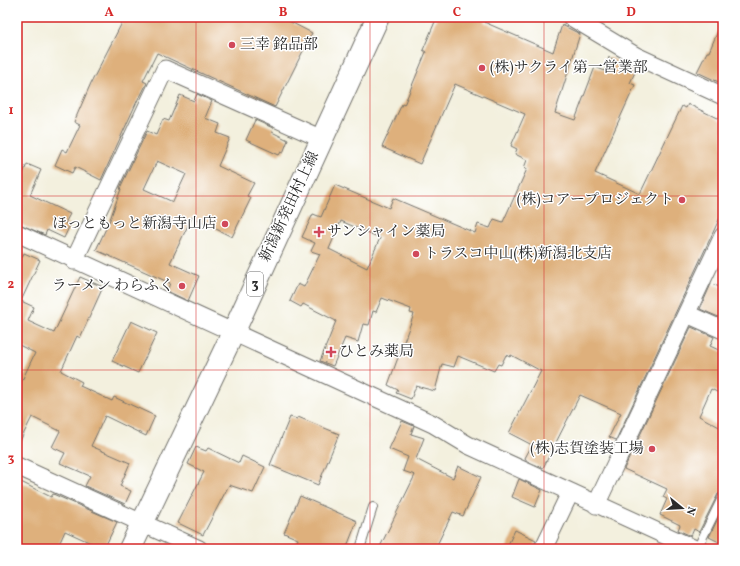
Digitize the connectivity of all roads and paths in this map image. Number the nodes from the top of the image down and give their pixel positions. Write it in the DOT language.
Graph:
graph roads {
  1 [pos="378,17"];
  2 [pos="571,17"];
  3 [pos="723,96"];
  4 [pos="322,139"];
  5 [pos="17,233"];
  6 [pos="723,236"];
  7 [pos="74,261"];
  8 [pos="687,314"];
  9 [pos="723,330"];
  10 [pos="233,333"];
  11 [pos="17,466"];
  12 [pos="570,493"];
  13 [pos="723,496"];
  14 [pos="596,505"];
  15 [pos="373,507"];
  16 [pos="142,524"];
  17 [pos="130,549"];
  18 [pos="199,549"];
  19 [pos="360,549"];
  20 [pos="543,549"];
  21 [pos="696,549"];
  1 -- 4 [label="main road, 新潟新発田村上線 / 3"];
  2 -- 3 [label="street"];
  4 -- 7 [label="street"];
  4 -- 10 [label="main road, 新潟新発田村上線 / 3"];
  5 -- 7 [label="street"];
  6 -- 8 [label="street"];
  7 -- 10 [label="street"];
  8 -- 9 [label="street"];
  8 -- 14 [label="street"];
  10 -- 12 [label="street"];
  10 -- 16 [label="main road, 新潟新発田村上線 / 3"];
  11 -- 16 [label="street"];
  12 -- 14 [label="street"];
  12 -- 20 [label="street"];
  13 -- 21 [label="lane"];
  14 -- 21 [label="street"];
  15 -- 19 [label="lane"];
  16 -- 17 [label="main road, 新潟新発田村上線 / 3"];
  16 -- 18 [label="street"];
}
